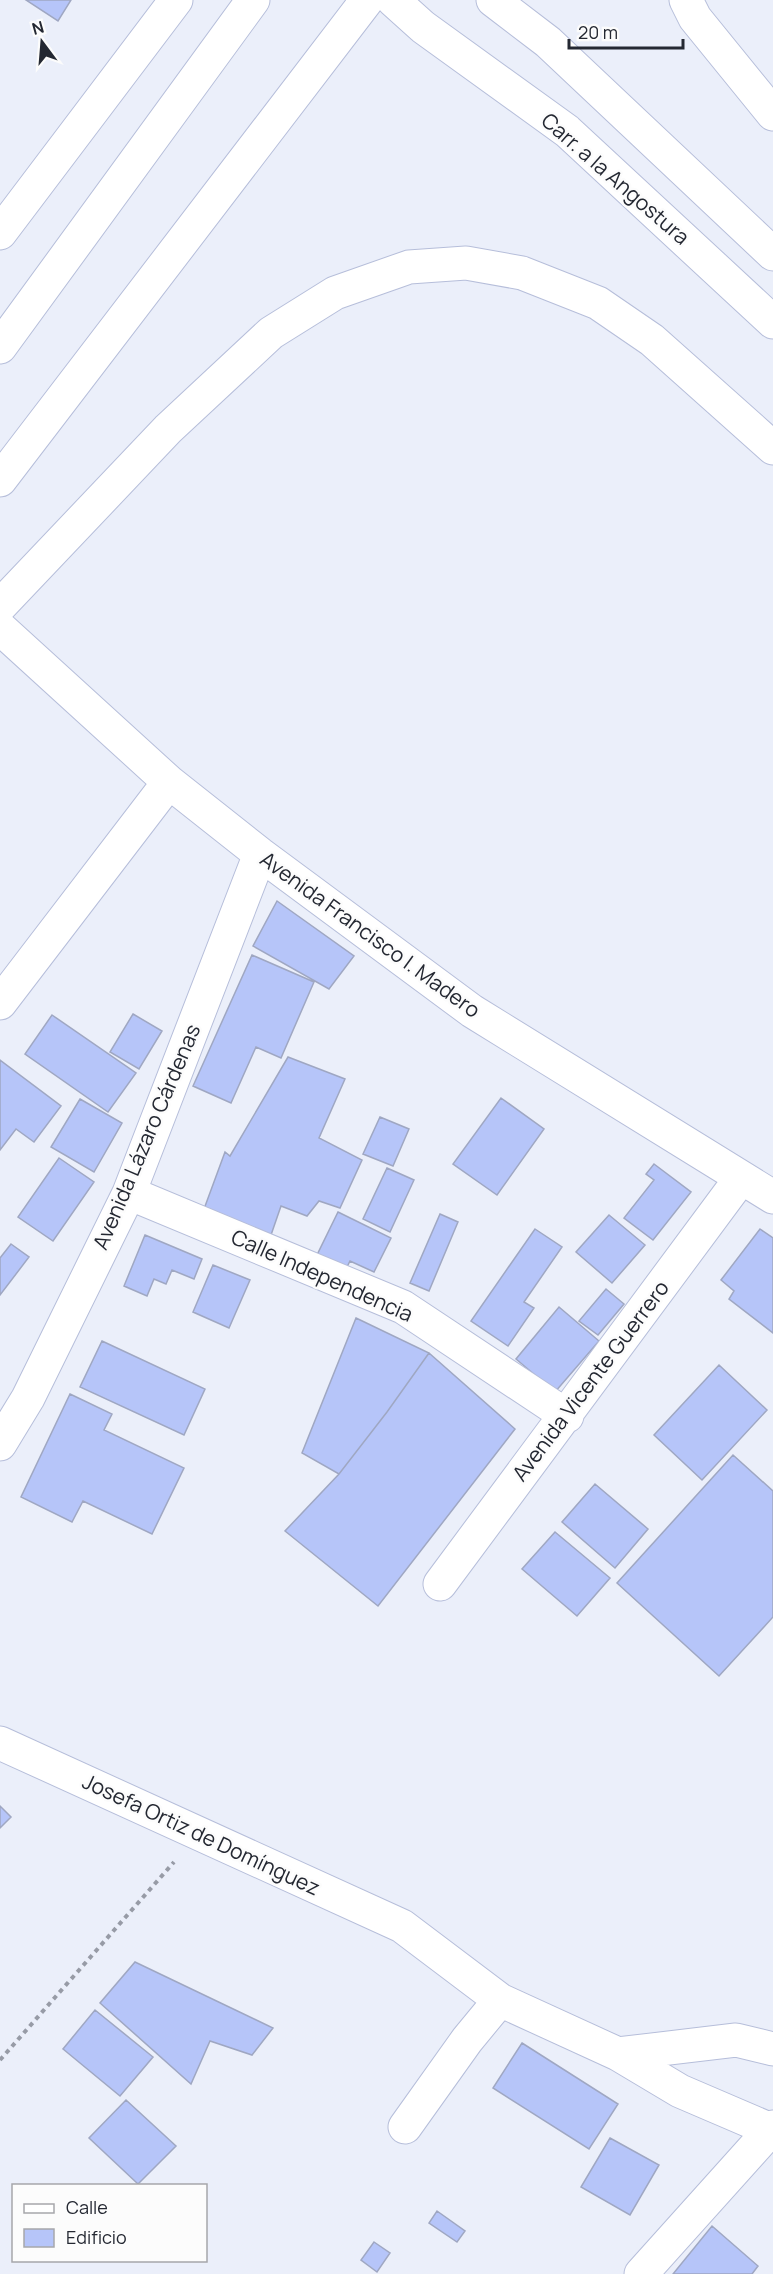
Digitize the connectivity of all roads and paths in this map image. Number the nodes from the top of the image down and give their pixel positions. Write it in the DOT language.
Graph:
graph roads {
  1 [pos="176,0"];
  2 [pos="252,0"];
  3 [pos="393,0"];
  4 [pos="493,0"];
  5 [pos="686,0"];
  6 [pos="362,7"];
  7 [pos="773,114"];
  8 [pos="0,233"];
  9 [pos="773,254"];
  10 [pos="773,322"];
  11 [pos="0,347"];
  12 [pos="773,448"];
  13 [pos="0,480"];
  14 [pos="0,606"];
  15 [pos="0,628"];
  16 [pos="169,782"];
  17 [pos="261,854"];
  18 [pos="0,1003"];
  19 [pos="741,1178"];
  20 [pos="129,1193"];
  21 [pos="773,1197"];
  22 [pos="567,1416"];
  23 [pos="0,1444"];
  24 [pos="440,1584"];
  25 [pos="0,1743"];
  26 [pos="198,1834"];
  27 [pos="500,2000"];
  28 [pos="773,2049"];
  29 [pos="618,2054"];
  30 [pos="0,2060"];
  31 [pos="405,2127"];
  32 [pos="772,2129"];
  33 [pos="641,2274"];
  1 -- 8 [label="street"];
  2 -- 11 [label="street"];
  3 -- 10 [label="street, Carr. a la Angostura"];
  4 -- 9 [label="street"];
  5 -- 7 [label="street"];
  6 -- 13 [label="street"];
  12 -- 14 [label="street"];
  15 -- 16 [label="street, Avenida Francisco I. Madero"];
  16 -- 17 [label="street, Avenida Francisco I. Madero"];
  16 -- 18 [label="street"];
  17 -- 19 [label="street, Avenida Francisco I. Madero"];
  17 -- 20 [label="street, Avenida Lázaro Cárdenas"];
  19 -- 21 [label="street, Avenida Francisco I. Madero"];
  19 -- 22 [label="street, Avenida Vicente Guerrero"];
  20 -- 22 [label="street, Calle Independencia"];
  20 -- 23 [label="street, Avenida Lázaro Cárdenas"];
  22 -- 24 [label="street, Avenida Vicente Guerrero"];
  25 -- 26 [label="street, Josefa Ortiz de Domínguez"];
  26 -- 27 [label="street, Josefa Ortiz de Domínguez"];
  26 -- 30 [label="path"];
  27 -- 29 [label="street, Josefa Ortiz de Domínguez"];
  27 -- 31 [label="street"];
  28 -- 29 [label="street"];
  29 -- 32 [label="street, Josefa Ortiz de Domínguez"];
  32 -- 33 [label="street"];
}
